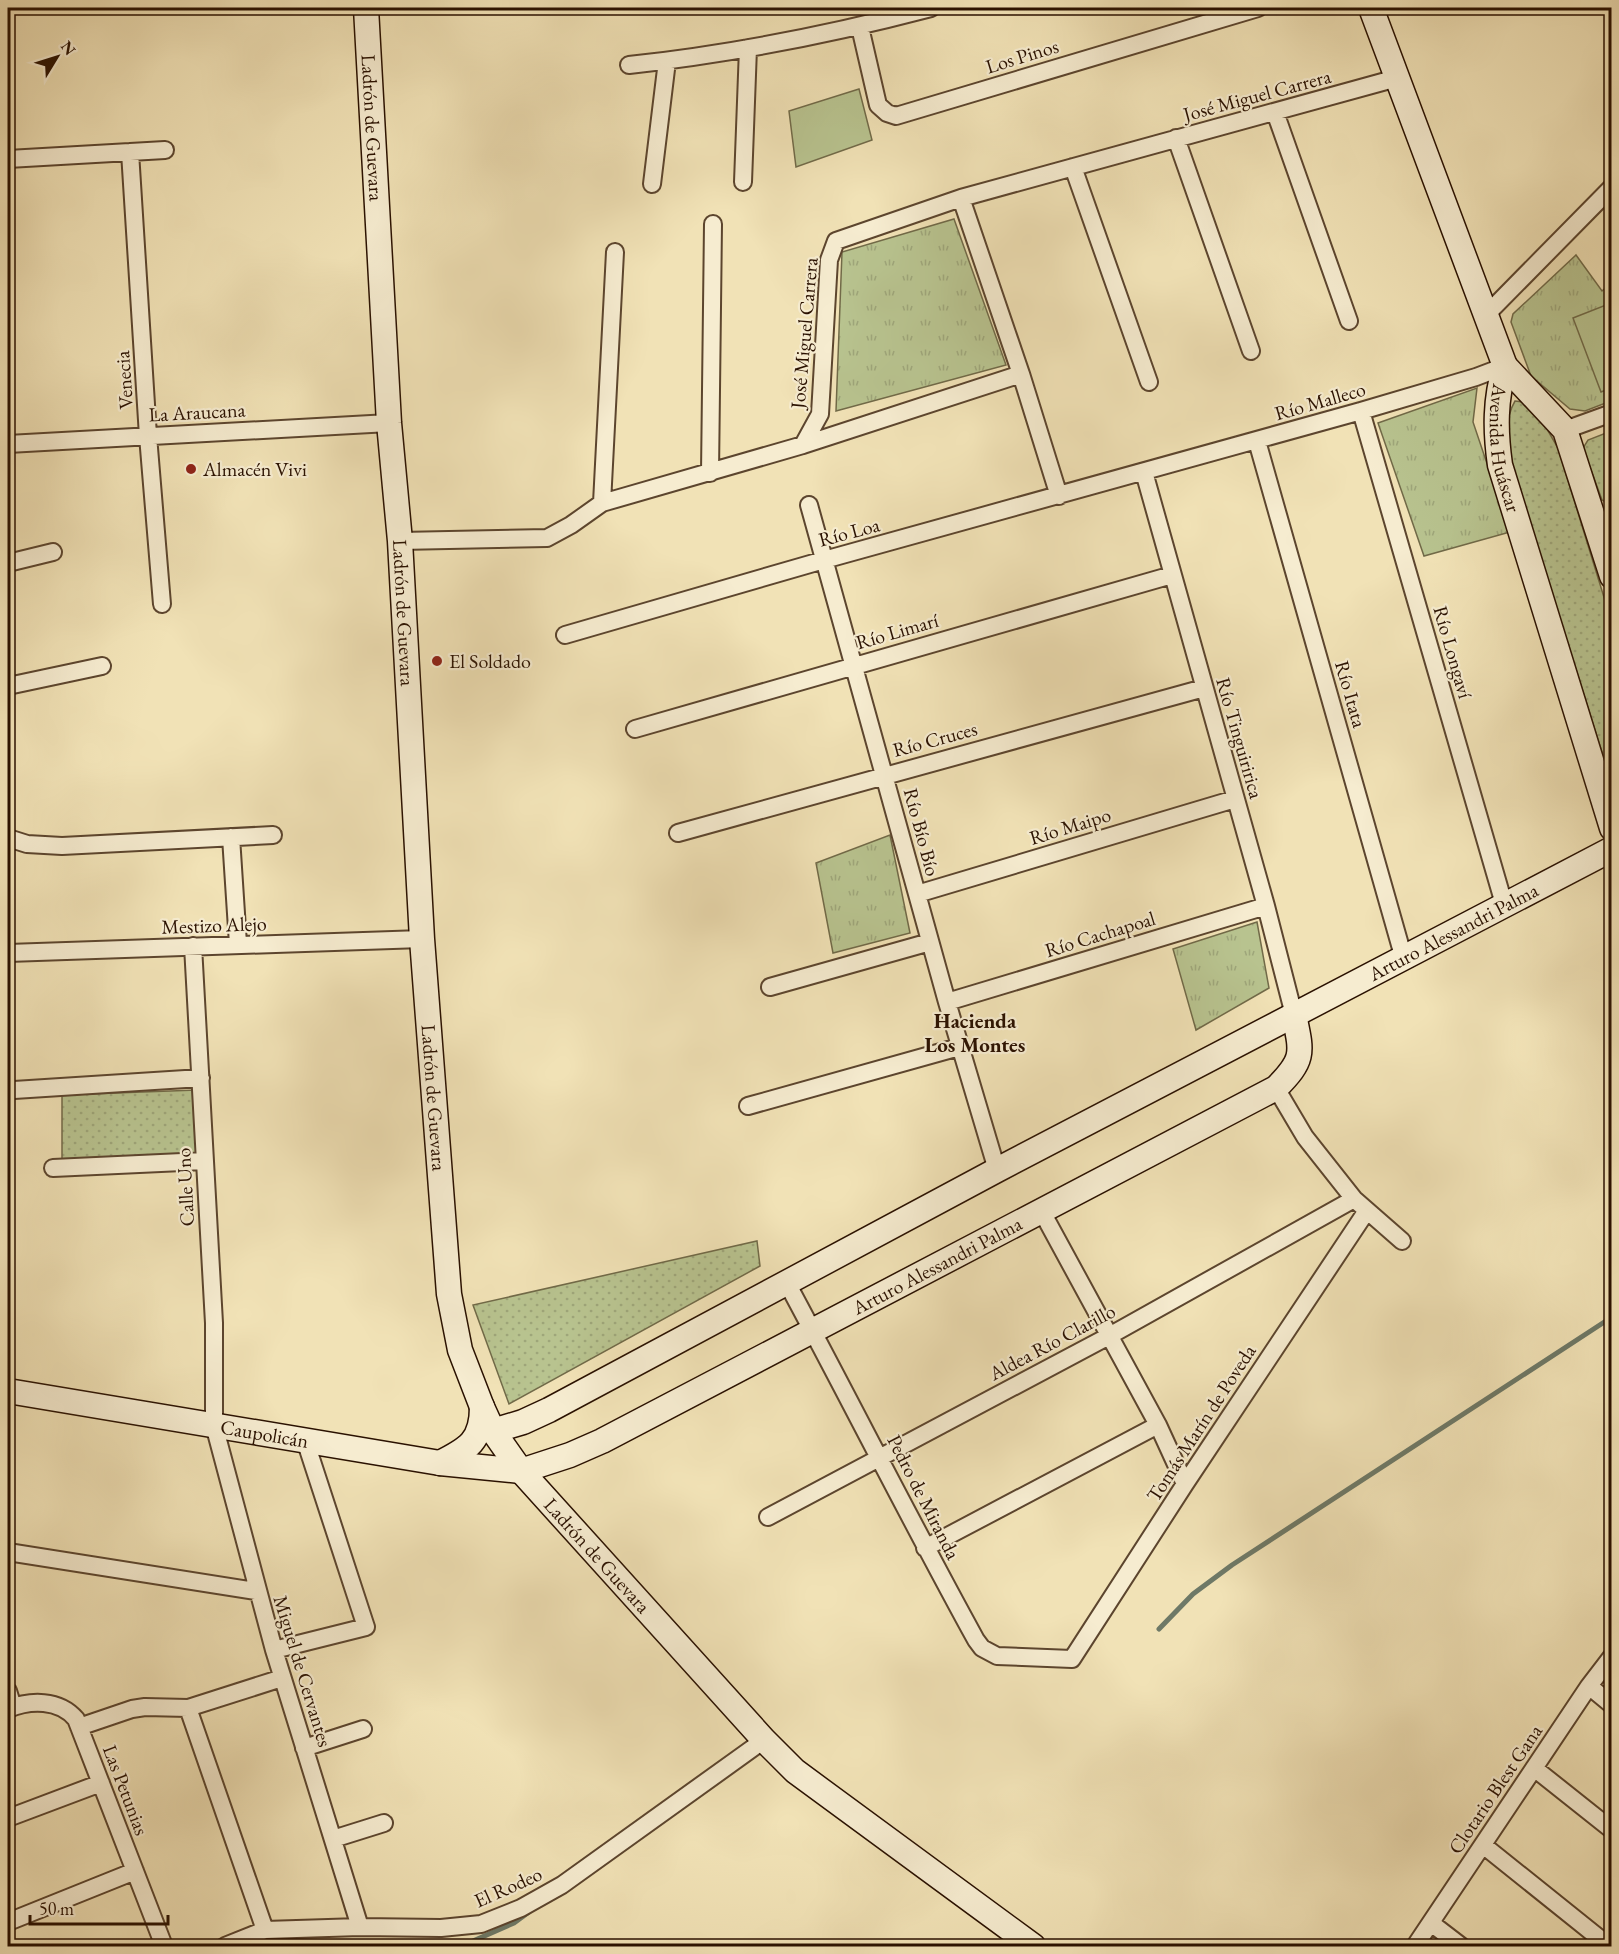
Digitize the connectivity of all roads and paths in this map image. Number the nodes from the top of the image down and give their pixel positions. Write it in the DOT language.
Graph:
graph roads {
  1 [pos="366,8"];
  2 [pos="932,8"];
  3 [pos="1258,8"];
  4 [pos="1371,8"];
  5 [pos="860,27"];
  6 [pos="748,48"];
  7 [pos="667,61"];
  8 [pos="629,65"];
  9 [pos="1397,78"];
  10 [pos="1275,112"];
  11 [pos="1176,138"];
  12 [pos="165,150"];
  13 [pos="130,152"];
  14 [pos="8,159"];
  15 [pos="1073,167"];
  16 [pos="743,182"];
  17 [pos="652,184"];
  18 [pos="1611,187"];
  19 [pos="961,198"];
  20 [pos="713,224"];
  21 [pos="615,252"];
  22 [pos="1486,315"];
  23 [pos="1349,321"];
  24 [pos="1251,351"];
  25 [pos="1504,366"];
  26 [pos="1022,374"];
  27 [pos="1149,382"];
  28 [pos="1362,411"];
  29 [pos="1611,413"];
  30 [pos="389,423"];
  31 [pos="1565,430"];
  32 [pos="148,436"];
  33 [pos="1257,441"];
  34 [pos="8,444"];
  35 [pos="803,445"];
  36 [pos="1144,472"];
  37 [pos="710,473"];
  38 [pos="1059,496"];
  39 [pos="602,503"];
  40 [pos="809,505"];
  41 [pos="1604,524"];
  42 [pos="400,541"];
  43 [pos="53,552"];
  44 [pos="825,560"];
  45 [pos="8,563"];
  46 [pos="1172,575"];
  47 [pos="1611,576"];
  48 [pos="162,604"];
  49 [pos="565,635"];
  50 [pos="854,665"];
  51 [pos="102,666"];
  52 [pos="8,686"];
  53 [pos="1204,688"];
  54 [pos="635,729"];
  55 [pos="884,775"];
  56 [pos="1235,799"];
  57 [pos="1611,828"];
  58 [pos="678,833"];
  59 [pos="273,835"];
  60 [pos="231,837"];
  61 [pos="8,838"];
  62 [pos="1611,849"];
  63 [pos="917,894"];
  64 [pos="1504,904"];
  65 [pos="1266,906"];
  66 [pos="422,939"];
  67 [pos="930,942"];
  68 [pos="238,944"];
  69 [pos="193,946"];
  70 [pos="8,953"];
  71 [pos="1404,958"];
  72 [pos="770,987"];
  73 [pos="946,1002"];
  74 [pos="1294,1015"];
  75 [pos="959,1047"];
  76 [pos="201,1077"];
  77 [pos="1276,1088"];
  78 [pos="14,1090"];
  79 [pos="748,1106"];
  80 [pos="204,1161"];
  81 [pos="53,1168"];
  82 [pos="997,1170"];
  83 [pos="1354,1199"];
  84 [pos="1041,1209"];
  85 [pos="1366,1212"];
  86 [pos="1402,1241"];
  87 [pos="787,1283"];
  88 [pos="813,1331"];
  89 [pos="1109,1336"];
  90 [pos="8,1391"];
  91 [pos="482,1407"];
  92 [pos="214,1425"];
  93 [pos="1158,1425"];
  94 [pos="493,1431"];
  95 [pos="305,1440"];
  96 [pos="880,1456"];
  97 [pos="440,1463"];
  98 [pos="521,1471"];
  99 [pos="1185,1484"];
  100 [pos="768,1517"];
  101 [pos="925,1548"];
  102 [pos="8,1552"];
  103 [pos="256,1591"];
  104 [pos="274,1650"];
  105 [pos="1611,1656"];
  106 [pos="1072,1659"];
  107 [pos="282,1678"];
  108 [pos="1589,1686"];
  109 [pos="9,1702"];
  110 [pos="1611,1705"];
  111 [pos="188,1708"];
  112 [pos="80,1727"];
  113 [pos="363,1729"];
  114 [pos="764,1740"];
  115 [pos="304,1748"];
  116 [pos="1534,1768"];
  117 [pos="101,1783"];
  118 [pos="8,1818"];
  119 [pos="384,1822"];
  120 [pos="1611,1830"];
  121 [pos="333,1839"];
  122 [pos="1483,1845"];
  123 [pos="135,1871"];
  124 [pos="8,1922"];
  125 [pos="1431,1923"];
  126 [pos="360,1927"];
  127 [pos="265,1930"];
  128 [pos="1014,1938"];
  129 [pos="164,1947"];
  130 [pos="225,1947"];
  131 [pos="1033,1947"];
  132 [pos="1415,1947"];
  133 [pos="1461,1947"];
  134 [pos="1609,1947"];
  1 -- 30 [label="street, Ladrón de Guevara"];
  2 -- 5 [label="street"];
  3 -- 5 [label="street, Los Pinos"];
  4 -- 9 [label="street, Avenida Huáscar"];
  5 -- 6 [label="street"];
  6 -- 7 [label="street"];
  6 -- 16 [label="street"];
  7 -- 8 [label="street"];
  7 -- 17 [label="street"];
  9 -- 10 [label="street, José Miguel Carrera"];
  9 -- 22 [label="street, Avenida Huáscar"];
  10 -- 11 [label="street, José Miguel Carrera"];
  10 -- 23 [label="street"];
  11 -- 15 [label="street, José Miguel Carrera"];
  11 -- 24 [label="street"];
  12 -- 13 [label="street"];
  13 -- 14 [label="street"];
  13 -- 32 [label="street, Venecia"];
  15 -- 19 [label="street, José Miguel Carrera"];
  15 -- 27 [label="street"];
  18 -- 22 [label="street"];
  19 -- 26 [label="street"];
  19 -- 35 [label="street, José Miguel Carrera"];
  20 -- 37 [label="street"];
  21 -- 39 [label="street"];
  22 -- 25 [label="street, Avenida Huáscar"];
  25 -- 28 [label="street, Río Malleco"];
  25 -- 31 [label="street"];
  25 -- 57 [label="street, Avenida Huáscar"];
  26 -- 35 [label="street"];
  26 -- 38 [label="street"];
  28 -- 33 [label="street, Río Malleco"];
  28 -- 64 [label="street, Río Longaví"];
  29 -- 31 [label="street"];
  30 -- 32 [label="street, La Araucana"];
  30 -- 42 [label="street, Ladrón de Guevara"];
  31 -- 41 [label="street"];
  32 -- 34 [label="street, La Araucana"];
  32 -- 48 [label="street, Venecia"];
  33 -- 36 [label="street, Río Malleco"];
  33 -- 71 [label="street, Río Itata"];
  35 -- 37 [label="street"];
  36 -- 38 [label="street, Río Loa"];
  36 -- 46 [label="street, Río Tinguiririca"];
  37 -- 39 [label="street"];
  38 -- 44 [label="street, Río Loa"];
  39 -- 42 [label="street"];
  40 -- 44 [label="street, Río Bío Bío"];
  41 -- 47 [label="street"];
  42 -- 66 [label="street, Ladrón de Guevara"];
  43 -- 45 [label="street"];
  44 -- 49 [label="street, Río Loa"];
  44 -- 50 [label="street, Río Bío Bío"];
  46 -- 50 [label="street, Río Limarí"];
  46 -- 53 [label="street, Río Tinguiririca"];
  50 -- 54 [label="street, Río Limarí"];
  50 -- 55 [label="street, Río Bío Bío"];
  51 -- 52 [label="street"];
  53 -- 55 [label="street, Río Cruces"];
  53 -- 56 [label="street, Río Tinguiririca"];
  55 -- 58 [label="street, Río Cruces"];
  55 -- 63 [label="street, Río Bío Bío"];
  56 -- 63 [label="street, Río Maipo"];
  56 -- 65 [label="street, Río Tinguiririca"];
  59 -- 60 [label="street"];
  60 -- 61 [label="street"];
  60 -- 68 [label="street"];
  62 -- 64 [label="street, Arturo Alessandri Palma"];
  63 -- 67 [label="street, Río Bío Bío"];
  64 -- 71 [label="street, Arturo Alessandri Palma"];
  65 -- 73 [label="street, Río Cachapoal"];
  65 -- 74 [label="street, Río Tinguiririca"];
  66 -- 68 [label="street, Mestizo Alejo"];
  66 -- 91 [label="street, Ladrón de Guevara"];
  67 -- 72 [label="street"];
  67 -- 73 [label="street, Río Bío Bío"];
  68 -- 69 [label="street, Mestizo Alejo"];
  69 -- 70 [label="street, Mestizo Alejo"];
  69 -- 76 [label="street, Calle Uno"];
  71 -- 74 [label="street, Arturo Alessandri Palma"];
  73 -- 75 [label="street, Río Bío Bío"];
  74 -- 77 [label="street, Arturo Alessandri Palma"];
  74 -- 82 [label="street, Arturo Alessandri Palma"];
  75 -- 79 [label="street"];
  75 -- 82 [label="street, Río Bío Bío"];
  76 -- 78 [label="street"];
  76 -- 80 [label="street, Calle Uno"];
  77 -- 83 [label="street"];
  77 -- 84 [label="street, Arturo Alessandri Palma"];
  80 -- 81 [label="street"];
  80 -- 92 [label="street, Calle Uno"];
  82 -- 87 [label="street, Arturo Alessandri Palma"];
  83 -- 85 [label="street"];
  83 -- 89 [label="street, Aldea Río Clarillo"];
  84 -- 88 [label="street, Arturo Alessandri Palma"];
  84 -- 89 [label="street"];
  85 -- 86 [label="street"];
  85 -- 99 [label="street, Tomás Marín de Poveda"];
  87 -- 88 [label="street, Pedro de Miranda"];
  87 -- 94 [label="street, Arturo Alessandri Palma"];
  88 -- 96 [label="street, Pedro de Miranda"];
  88 -- 98 [label="street, Arturo Alessandri Palma"];
  89 -- 93 [label="street"];
  89 -- 96 [label="street, Aldea Río Clarillo"];
  90 -- 92 [label="street, Caupolicán"];
  91 -- 94 [label="street, Ladrón de Guevara"];
  91 -- 97 [label="street"];
  92 -- 95 [label="street, Caupolicán"];
  92 -- 103 [label="street, Miguel de Cervantes"];
  93 -- 99 [label="street"];
  93 -- 101 [label="street"];
  94 -- 98 [label="street, Ladrón de Guevara"];
  95 -- 97 [label="street, Caupolicán"];
  95 -- 104 [label="street"];
  96 -- 100 [label="street, Aldea Río Clarillo"];
  96 -- 101 [label="street, Pedro de Miranda"];
  97 -- 98 [label="street, Caupolicán"];
  98 -- 114 [label="street, Ladrón de Guevara"];
  99 -- 106 [label="street, Tomás Marín de Poveda"];
  101 -- 106 [label="street, Pedro de Miranda"];
  102 -- 103 [label="street"];
  103 -- 104 [label="street, Miguel de Cervantes"];
  104 -- 107 [label="street, Miguel de Cervantes"];
  105 -- 108 [label="street, Clotario Blest Gana"];
  107 -- 111 [label="street"];
  107 -- 115 [label="street, Miguel de Cervantes"];
  108 -- 110 [label="street"];
  108 -- 116 [label="street, Clotario Blest Gana"];
  109 -- 112 [label="street, Las Petunias"];
  111 -- 112 [label="street"];
  111 -- 127 [label="street"];
  112 -- 117 [label="street, Las Petunias"];
  113 -- 115 [label="street"];
  114 -- 126 [label="street, El Rodeo"];
  114 -- 128 [label="street, Ladrón de Guevara"];
  115 -- 121 [label="street, Miguel de Cervantes"];
  116 -- 120 [label="street"];
  116 -- 122 [label="street, Clotario Blest Gana"];
  117 -- 118 [label="street"];
  117 -- 123 [label="street, Las Petunias"];
  119 -- 121 [label="street"];
  121 -- 126 [label="street, Miguel de Cervantes"];
  122 -- 125 [label="street, Clotario Blest Gana"];
  122 -- 134 [label="street"];
  123 -- 124 [label="street"];
  123 -- 129 [label="street, Las Petunias"];
  125 -- 132 [label="street, Clotario Blest Gana"];
  125 -- 133 [label="street"];
  126 -- 127 [label="street, El Rodeo"];
  127 -- 130 [label="street, El Rodeo"];
  128 -- 131 [label="street, Ladrón de Guevara"];
}
